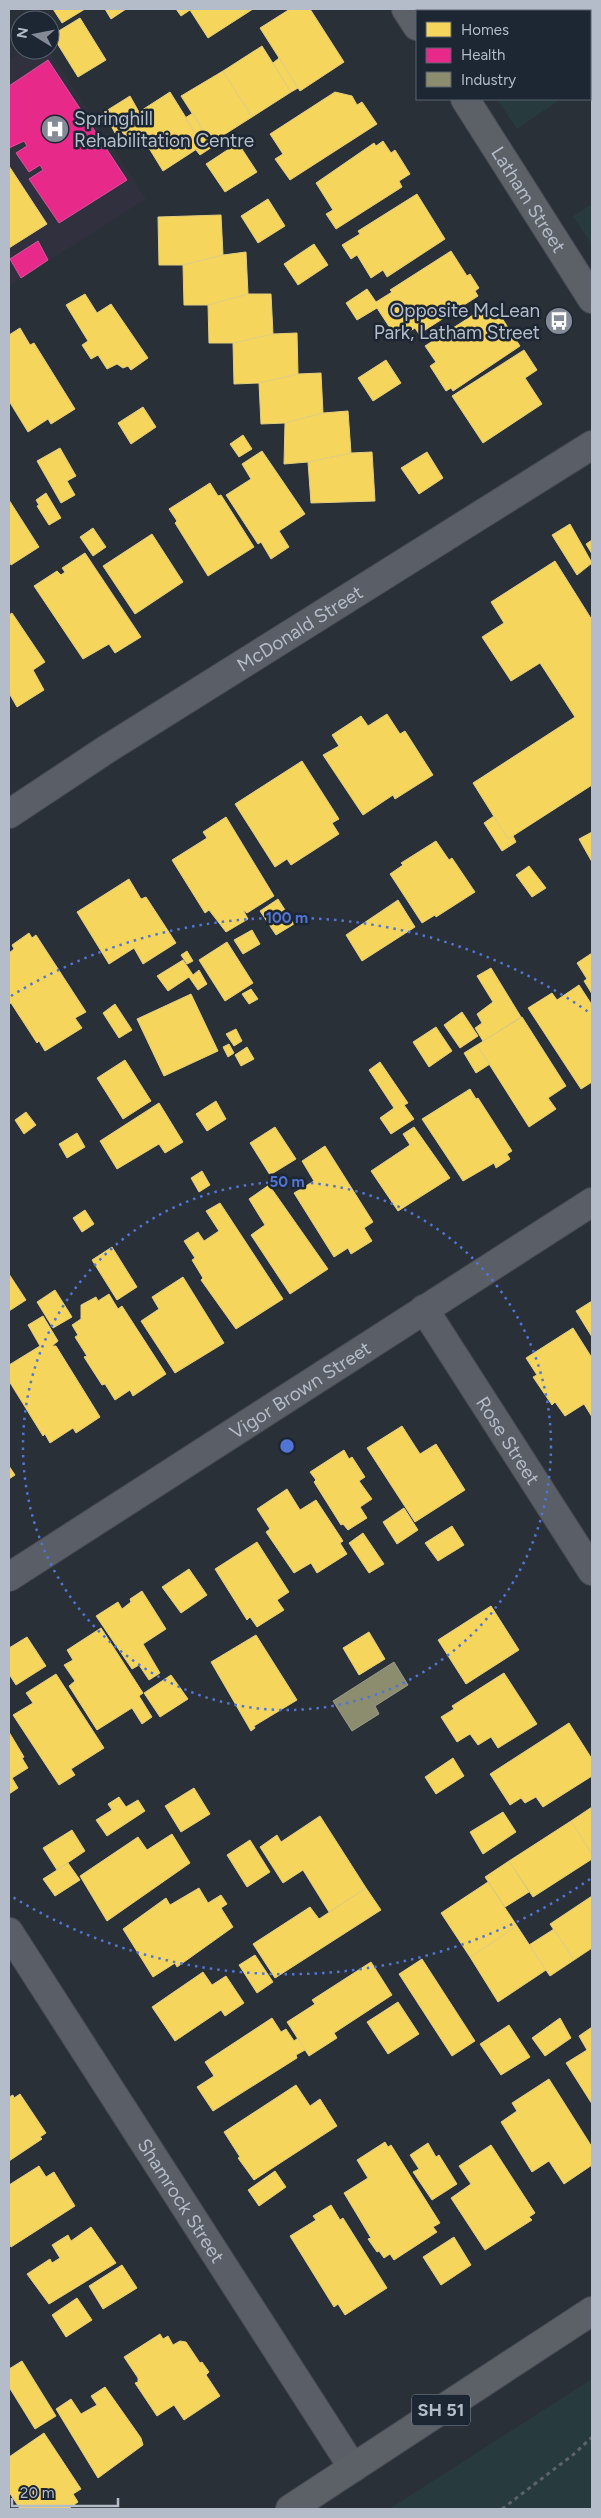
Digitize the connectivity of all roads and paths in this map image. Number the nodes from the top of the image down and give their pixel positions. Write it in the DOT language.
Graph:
graph roads {
  1 [pos="406,9"];
  2 [pos="416,24"];
  3 [pos="466,100"];
  4 [pos="592,300"];
  5 [pos="592,445"];
  6 [pos="9,814"];
  7 [pos="592,1202"];
  8 [pos="424,1309"];
  9 [pos="592,1571"];
  10 [pos="9,1577"];
  11 [pos="9,1932"];
  12 [pos="592,2311"];
  13 [pos="592,2438"];
  14 [pos="354,2468"];
  15 [pos="290,2509"];
  16 [pos="502,2509"];
  1 -- 2 [label="main road"];
  3 -- 4 [label="main road, Latham Street"];
  5 -- 6 [label="street, McDonald Street"];
  7 -- 8 [label="street, Vigor Brown Street"];
  8 -- 9 [label="street, Rose Street"];
  8 -- 10 [label="street, Vigor Brown Street"];
  11 -- 14 [label="street, Shamrock Street"];
  12 -- 14 [label="main road, SH 51"];
  13 -- 16 [label="path"];
  14 -- 15 [label="main road, SH 51"];
}
